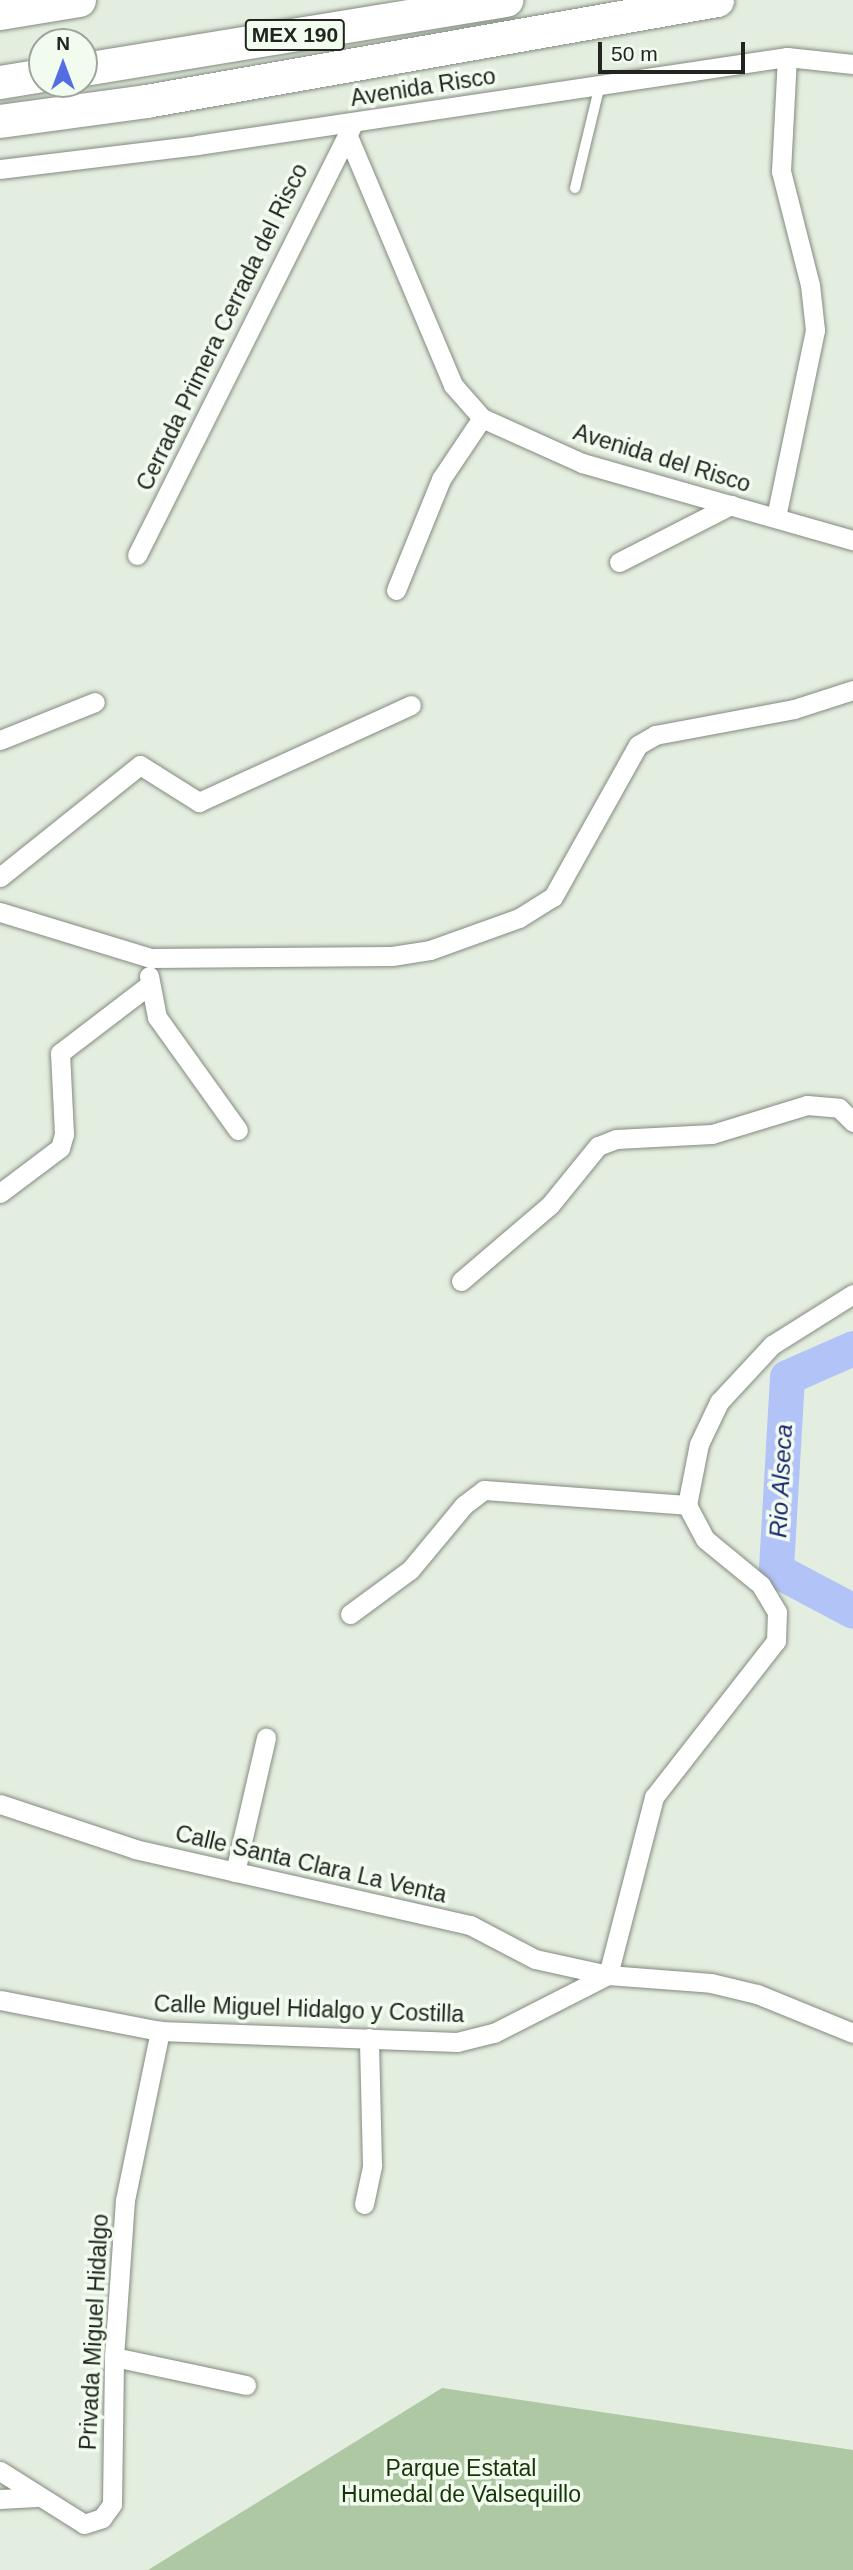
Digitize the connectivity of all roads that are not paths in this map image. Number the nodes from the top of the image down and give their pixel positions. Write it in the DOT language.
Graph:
graph roads {
  1 [pos="79,0"];
  2 [pos="506,0"];
  3 [pos="717,0"];
  4 [pos="0,13"];
  5 [pos="787,57"];
  6 [pos="853,64"];
  7 [pos="98,67"];
  8 [pos="28,77"];
  9 [pos="0,82"];
  10 [pos="600,85"];
  11 [pos="0,121"];
  12 [pos="350,129"];
  13 [pos="0,169"];
  14 [pos="575,188"];
  15 [pos="482,418"];
  16 [pos="731,505"];
  17 [pos="776,517"];
  18 [pos="853,540"];
  19 [pos="137,555"];
  20 [pos="619,562"];
  21 [pos="396,590"];
  22 [pos="853,690"];
  23 [pos="95,702"];
  24 [pos="411,705"];
  25 [pos="0,740"];
  26 [pos="0,877"];
  27 [pos="0,912"];
  28 [pos="150,958"];
  29 [pos="149,985"];
  30 [pos="853,1122"];
  31 [pos="238,1130"];
  32 [pos="0,1193"];
  33 [pos="461,1281"];
  34 [pos="853,1294"];
  35 [pos="687,1505"];
  36 [pos="350,1614"];
  37 [pos="266,1738"];
  38 [pos="0,1804"];
  39 [pos="235,1872"];
  40 [pos="608,1975"];
  41 [pos="0,2000"];
  42 [pos="160,2031"];
  43 [pos="853,2033"];
  44 [pos="369,2038"];
  45 [pos="364,2204"];
  46 [pos="114,2357"];
  47 [pos="246,2385"];
  48 [pos="0,2471"];
  49 [pos="36,2497"];
  50 [pos="0,2499"];
  1 -- 4 [label="highway"];
  2 -- 7 [label="highway, MEX 190"];
  3 -- 11 [label="highway"];
  5 -- 6 [label="street, Avenida Risco"];
  5 -- 10 [label="street, Avenida Risco"];
  5 -- 17 [label="street"];
  8 -- 9 [label="highway"];
  10 -- 12 [label="street, Avenida Risco"];
  10 -- 14 [label="lane"];
  12 -- 13 [label="street, Avenida Risco"];
  12 -- 15 [label="street, Avenida del Risco"];
  12 -- 19 [label="street, Cerrada Primera Cerrada del Risco"];
  15 -- 16 [label="street, Avenida del Risco"];
  15 -- 21 [label="street"];
  16 -- 17 [label="street, Avenida del Risco"];
  16 -- 20 [label="street"];
  17 -- 18 [label="street, Avenida del Risco"];
  22 -- 28 [label="street"];
  23 -- 25 [label="street"];
  24 -- 26 [label="street"];
  27 -- 28 [label="street"];
  28 -- 29 [label="street"];
  29 -- 31 [label="street"];
  29 -- 32 [label="street"];
  30 -- 33 [label="street"];
  34 -- 35 [label="street"];
  35 -- 36 [label="street"];
  35 -- 40 [label="street"];
  37 -- 39 [label="street"];
  38 -- 39 [label="street, Calle Santa Clara La Venta"];
  39 -- 40 [label="street, Calle Santa Clara La Venta"];
  40 -- 43 [label="street"];
  40 -- 44 [label="street, Calle Miguel Hidalgo y Costilla"];
  41 -- 42 [label="street, Calle Miguel Hidalgo y Costilla"];
  42 -- 44 [label="street, Calle Miguel Hidalgo y Costilla"];
  42 -- 46 [label="street, Privada Miguel Hidalgo"];
  44 -- 45 [label="street"];
  46 -- 47 [label="street"];
  46 -- 49 [label="street, Privada Miguel Hidalgo"];
  48 -- 49 [label="street, Privada Miguel Hidalgo"];
  49 -- 50 [label="street"];
}
